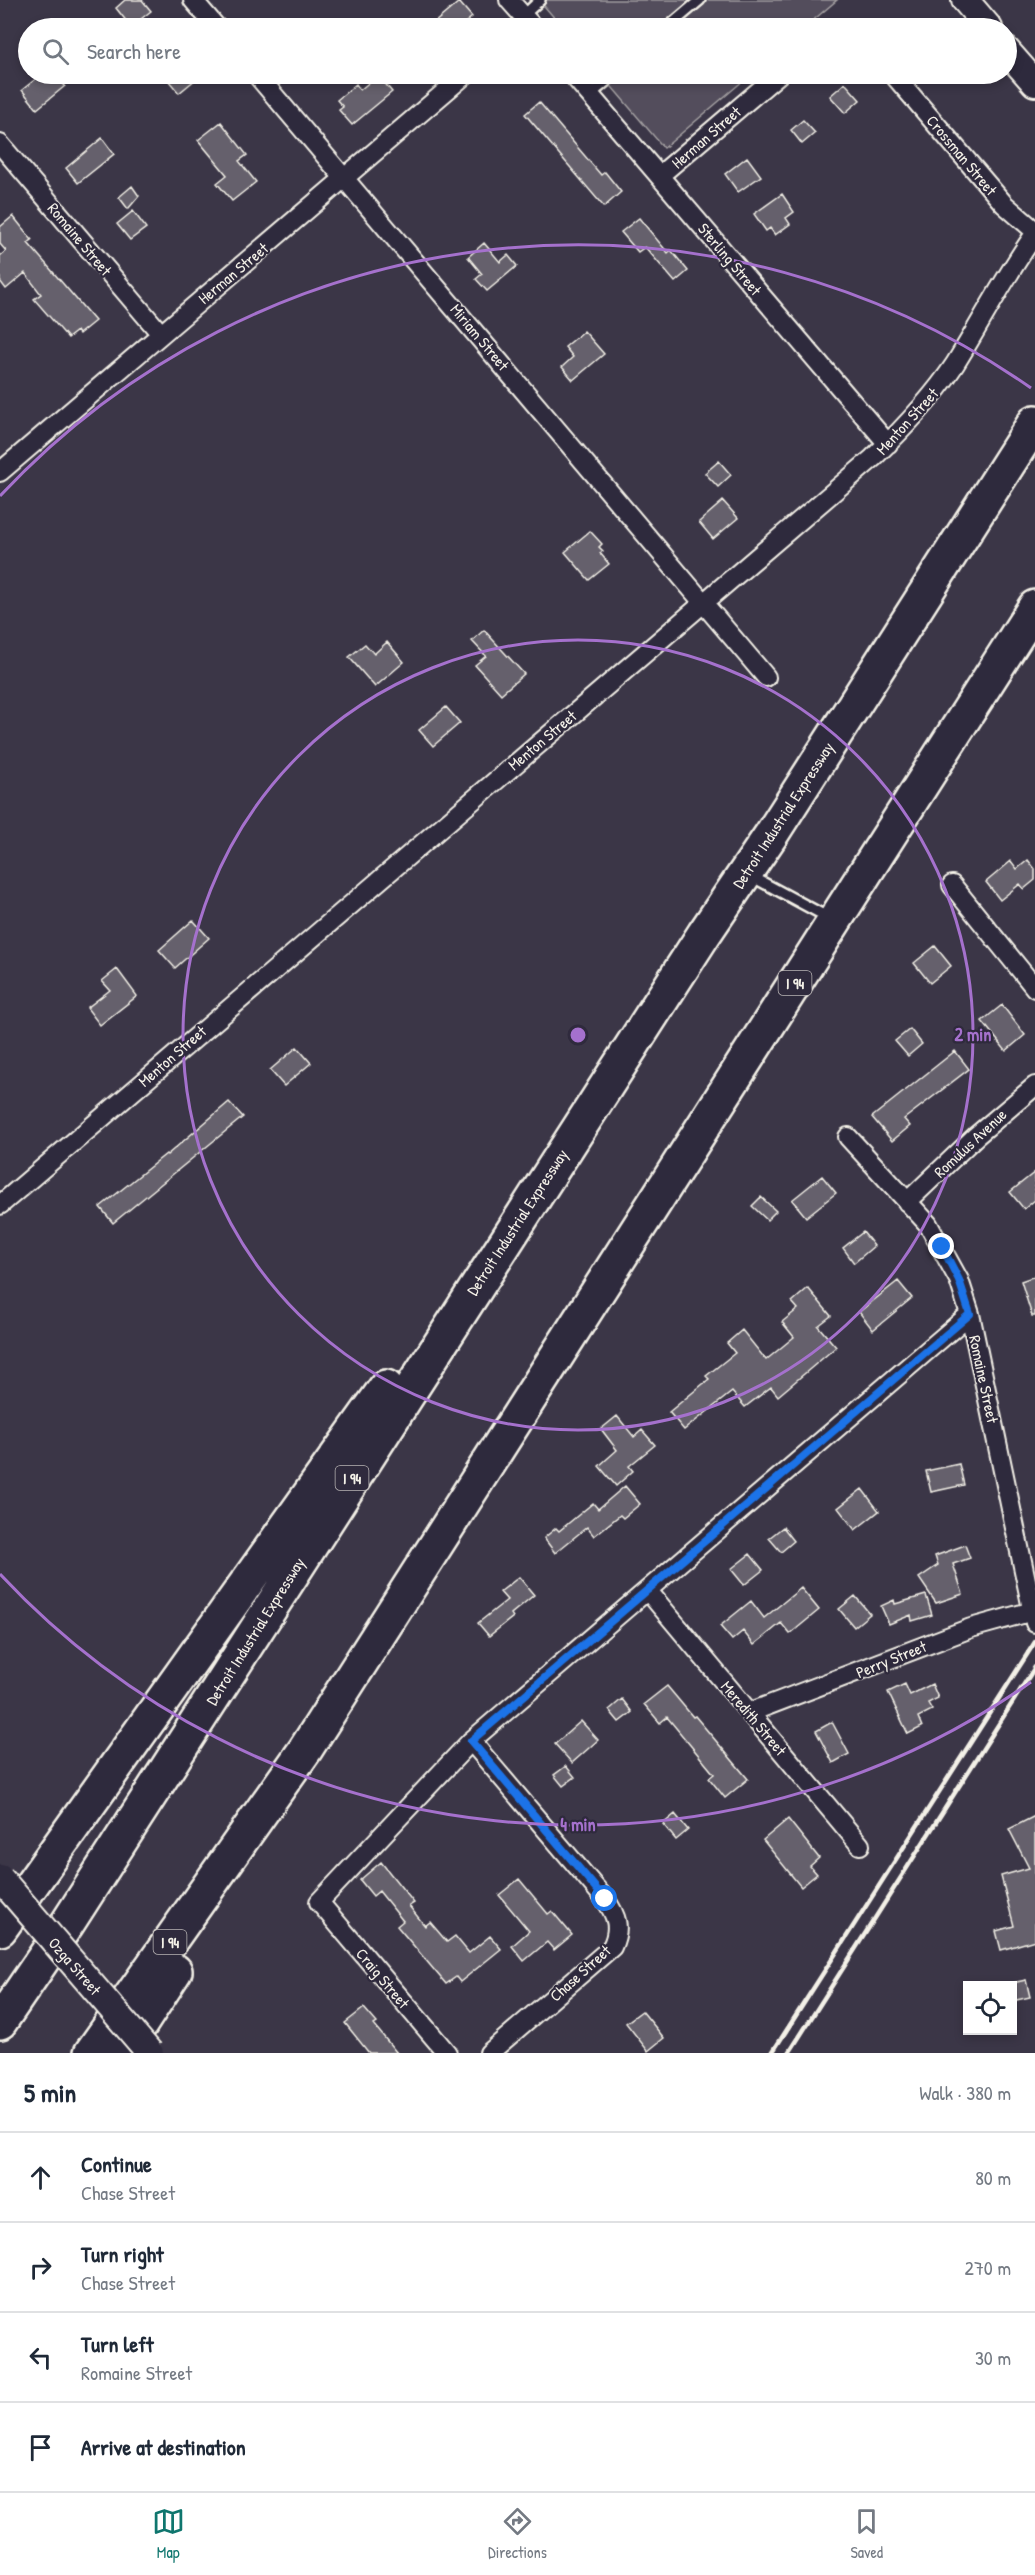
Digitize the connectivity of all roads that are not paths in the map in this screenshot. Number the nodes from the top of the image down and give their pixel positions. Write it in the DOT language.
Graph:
graph roads {
  1 [pos="193,0"];
  2 [pos="509,0"];
  3 [pos="540,0"];
  4 [pos="700,0"];
  5 [pos="965,0"];
  6 [pos="209,18"];
  7 [pos="522,18"];
  8 [pos="528,18"];
  9 [pos="679,18"];
  10 [pos="980,18"];
  11 [pos="1017,63"];
  12 [pos="1035,83"];
  13 [pos="265,84"];
  14 [pos="454,84"];
  15 [pos="581,84"];
  16 [pos="603,84"];
  17 [pos="767,84"];
  18 [pos="902,84"];
  19 [pos="590,95"];
  20 [pos="0,144"];
  21 [pos="659,176"];
  22 [pos="344,177"];
  23 [pos="1035,233"];
  24 [pos="161,334"];
  25 [pos="1035,422"];
  26 [pos="888,444"];
  27 [pos="0,472"];
  28 [pos="704,602"];
  29 [pos="1035,607"];
  30 [pos="766,677"];
  31 [pos="746,874"];
  32 [pos="952,885"];
  33 [pos="835,921"];
  34 [pos="704,934"];
  35 [pos="1035,988"];
  36 [pos="1035,1086"];
  37 [pos="848,1137"];
  38 [pos="907,1202"];
  39 [pos="0,1204"];
  40 [pos="970,1314"];
  41 [pos="648,1591"];
  42 [pos="1034,1617"];
  43 [pos="751,1712"];
  44 [pos="471,1741"];
  45 [pos="249,1831"];
  46 [pos="861,1845"];
  47 [pos="40,1874"];
  48 [pos="0,1878"];
  49 [pos="0,1917"];
  50 [pos="0,1929"];
  51 [pos="0,2022"];
  52 [pos="91,2053"];
  53 [pos="122,2053"];
  54 [pos="150,2053"];
  55 [pos="447,2053"];
  56 [pos="489,2053"];
  1 -- 6 [label="street"];
  2 -- 7 [label="street"];
  3 -- 8 [label="lane"];
  4 -- 9 [label="lane"];
  5 -- 10 [label="street"];
  11 -- 12 [label="street"];
  13 -- 22 [label="street, Miriam Street"];
  14 -- 22 [label="street, Herman Street"];
  15 -- 19 [label="street, Sterling Street"];
  16 -- 19 [label="lane"];
  17 -- 21 [label="street, Herman Street"];
  18 -- 23 [label="street, Crossman Street"];
  19 -- 21 [label="street, Sterling Street"];
  20 -- 24 [label="street, Romaine Street"];
  21 -- 26 [label="street, Sterling Street"];
  22 -- 24 [label="street, Herman Street"];
  22 -- 28 [label="street, Miriam Street"];
  23 -- 26 [label="street, Menton Street"];
  24 -- 27 [label="street, Herman Street"];
  25 -- 31 [label="highway, Detroit Industrial Expressway / I 94"];
  26 -- 28 [label="street, Menton Street"];
  28 -- 30 [label="street, Miriam Street"];
  28 -- 39 [label="street, Menton Street"];
  29 -- 33 [label="highway, I 94"];
  31 -- 33 [label="lane"];
  31 -- 34 [label="highway, Detroit Industrial Expressway / I 94"];
  32 -- 35 [label="street"];
  33 -- 45 [label="highway, I 94"];
  34 -- 47 [label="highway"];
  34 -- 51 [label="highway, Detroit Industrial Expressway / I 94"];
  36 -- 38 [label="street, Romulus Avenue"];
  37 -- 38 [label="street, Romaine Street"];
  38 -- 40 [label="street, Romaine Street"];
  40 -- 41 [label="street"];
  40 -- 42 [label="street, Romaine Street"];
  41 -- 43 [label="street, Meredith Street"];
  41 -- 44 [label="street"];
  42 -- 43 [label="street, Perry Street"];
  43 -- 46 [label="street, Meredith Street"];
  44 -- 55 [label="street, Craig Street"];
  44 -- 56 [label="street, Chase Street"];
  45 -- 52 [label="highway, I 94"];
  45 -- 53 [label="highway"];
  47 -- 49 [label="highway"];
  47 -- 50 [label="highway"];
  48 -- 54 [label="street, Ozga Street, bridge"];
}
